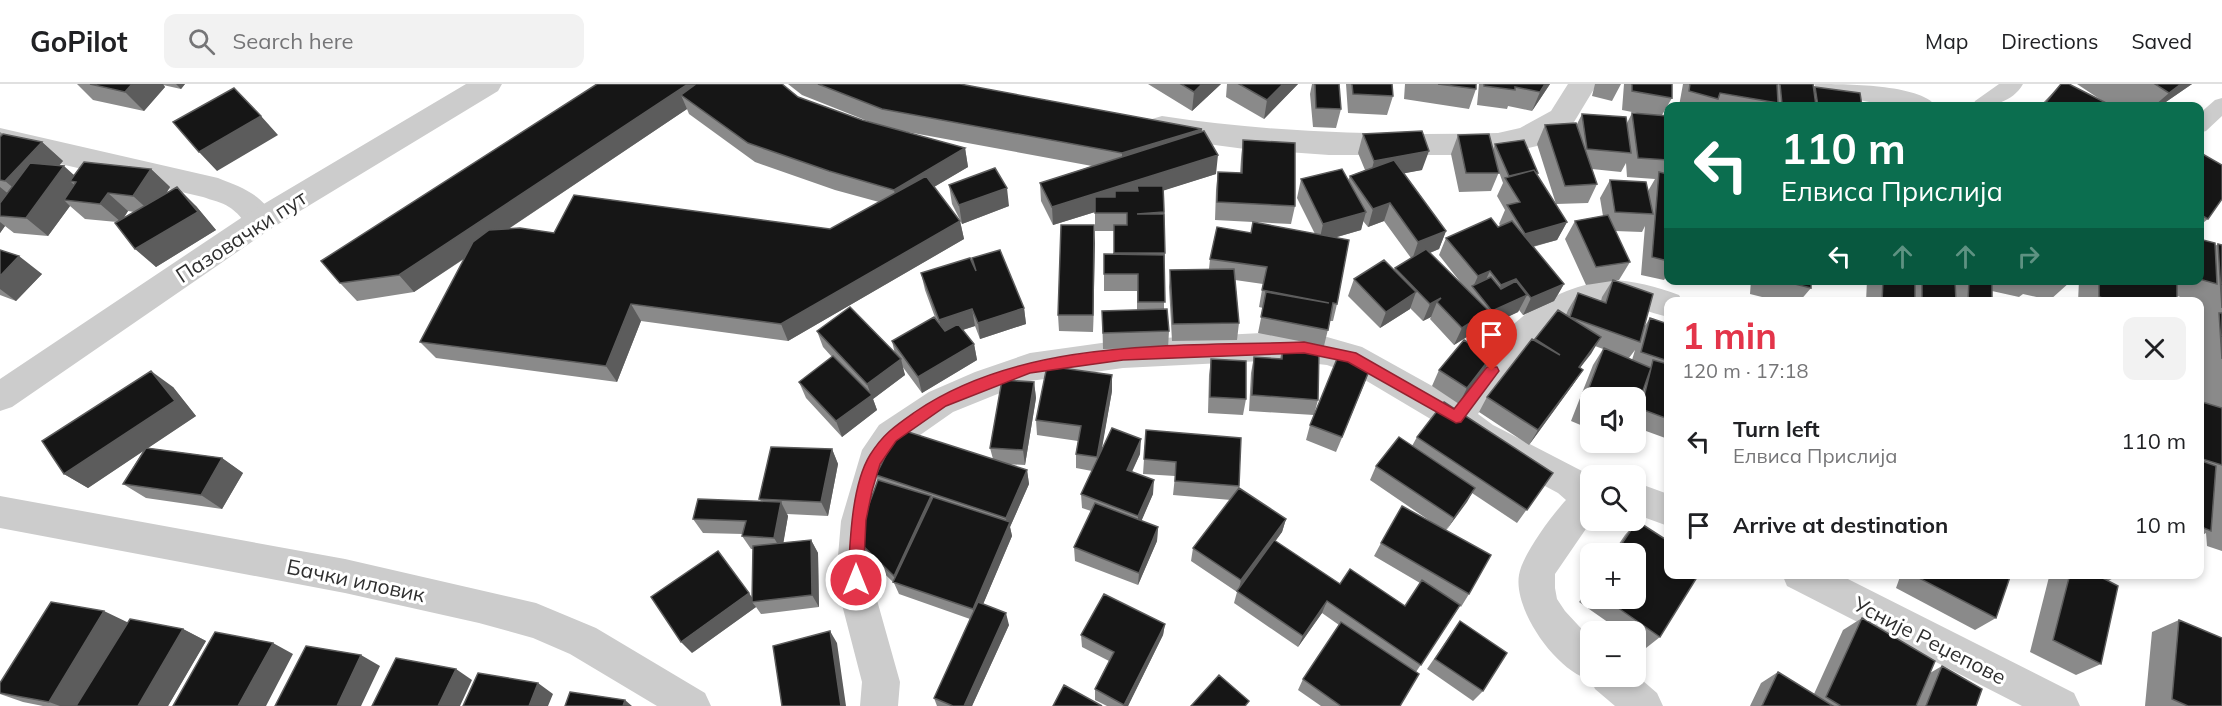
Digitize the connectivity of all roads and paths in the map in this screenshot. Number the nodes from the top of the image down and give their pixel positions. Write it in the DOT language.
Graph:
graph roads {
  1 [pos="488,84"];
  2 [pos="1583,84"];
  3 [pos="1827,84"];
  4 [pos="2013,84"];
  5 [pos="1915,102"];
  6 [pos="1988,102"];
  7 [pos="2222,105"];
  8 [pos="2204,121"];
  9 [pos="1140,123"];
  10 [pos="0,139"];
  11 [pos="261,220"];
  12 [pos="1664,303"];
  13 [pos="0,397"];
  14 [pos="1456,417"];
  15 [pos="1580,491"];
  16 [pos="1646,502"];
  17 [pos="1580,508"];
  18 [pos="1664,509"];
  19 [pos="0,512"];
  20 [pos="1810,579"];
  21 [pos="1580,654"];
  22 [pos="1621,687"];
  23 [pos="692,706"];
  24 [pos="879,706"];
  25 [pos="1644,706"];
  26 [pos="2061,706"];
  1 -- 11 [label="street, Пазовачки пут"];
  2 -- 9 [label="street"];
  3 -- 5 [label="street"];
  4 -- 6 [label="lane"];
  7 -- 8 [label="lane"];
  10 -- 11 [label="street"];
  11 -- 13 [label="street, Пазовачки пут"];
  12 -- 14 [label="street"];
  14 -- 15 [label="street"];
  14 -- 24 [label="street"];
  16 -- 18 [label="street"];
  17 -- 21 [label="street"];
  19 -- 23 [label="street, Бачки иловик"];
  20 -- 26 [label="street, Усније Реџепове"];
  22 -- 25 [label="street"];
}
